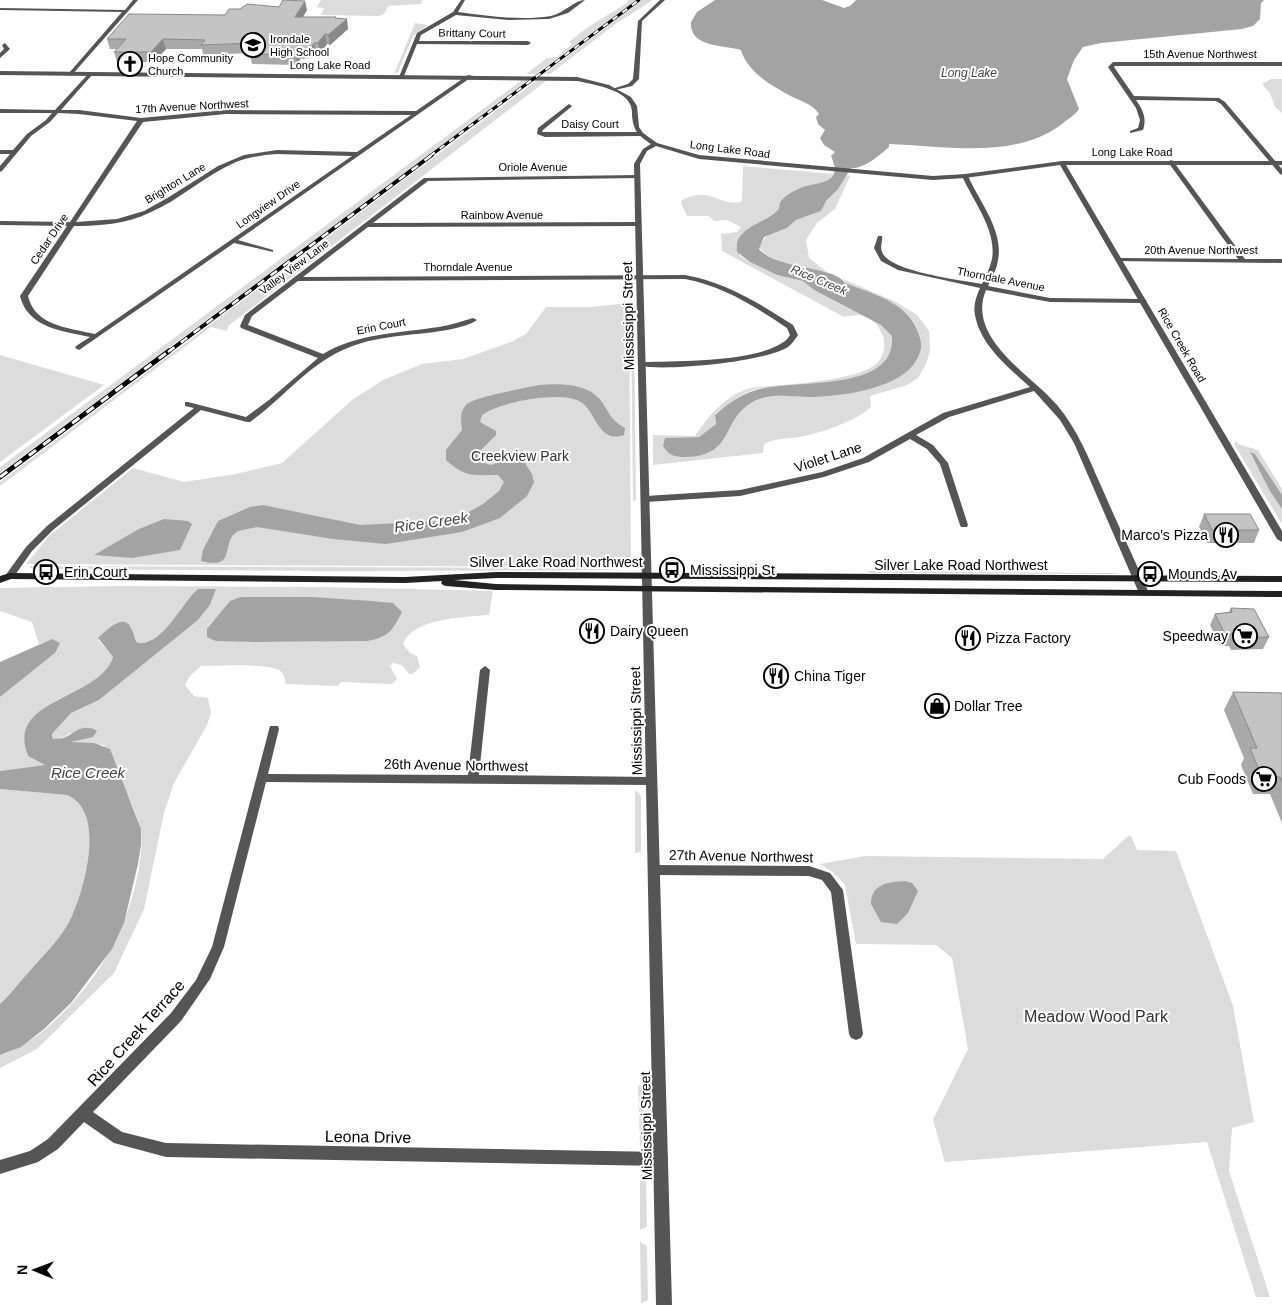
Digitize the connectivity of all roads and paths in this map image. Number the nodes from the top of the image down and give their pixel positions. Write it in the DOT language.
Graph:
graph roads {
  1 [pos="136,0"];
  2 [pos="463,0"];
  3 [pos="583,0"];
  4 [pos="663,0"];
  5 [pos="0,9"];
  6 [pos="127,10"];
  7 [pos="455,13"];
  8 [pos="415,42"];
  9 [pos="528,44"];
  10 [pos="5,45"];
  11 [pos="0,56"];
  12 [pos="1282,64"];
  13 [pos="0,73"];
  14 [pos="71,74"];
  15 [pos="90,74"];
  16 [pos="401,76"];
  17 [pos="470,76"];
  18 [pos="617,90"];
  19 [pos="1132,98"];
  20 [pos="569,106"];
  21 [pos="0,111"];
  22 [pos="56,112"];
  23 [pos="416,113"];
  24 [pos="141,120"];
  25 [pos="1132,132"];
  26 [pos="539,133"];
  27 [pos="641,134"];
  28 [pos="530,135"];
  29 [pos="655,144"];
  30 [pos="0,152"];
  31 [pos="15,152"];
  32 [pos="358,154"];
  33 [pos="1062,162"];
  34 [pos="1171,162"];
  35 [pos="1273,162"];
  36 [pos="1282,163"];
  37 [pos="0,170"];
  38 [pos="1282,173"];
  39 [pos="638,176"];
  40 [pos="966,176"];
  41 [pos="429,178"];
  42 [pos="0,223"];
  43 [pos="72,223"];
  44 [pos="639,224"];
  45 [pos="366,226"];
  46 [pos="880,237"];
  47 [pos="233,242"];
  48 [pos="271,251"];
  49 [pos="1119,260"];
  50 [pos="1243,260"];
  51 [pos="1282,261"];
  52 [pos="640,277"];
  53 [pos="296,279"];
  54 [pos="984,288"];
  55 [pos="1144,301"];
  56 [pos="473,320"];
  57 [pos="95,336"];
  58 [pos="78,348"];
  59 [pos="323,357"];
  60 [pos="643,364"];
  61 [pos="1035,388"];
  62 [pos="188,404"];
  63 [pos="200,407"];
  64 [pos="910,435"];
  65 [pos="646,499"];
  66 [pos="964,524"];
  67 [pos="1282,539"];
  68 [pos="0,572"];
  69 [pos="646,575"];
  70 [pos="10,576"];
  71 [pos="1282,579"];
  72 [pos="0,580"];
  73 [pos="405,580"];
  74 [pos="1139,580"];
  75 [pos="646,589"];
  76 [pos="1144,593"];
  77 [pos="1282,594"];
  78 [pos="485,670"];
  79 [pos="274,729"];
  80 [pos="261,778"];
  81 [pos="474,780"];
  82 [pos="651,781"];
  83 [pos="654,870"];
  84 [pos="856,1034"];
  85 [pos="84,1114"];
  86 [pos="661,1159"];
  87 [pos="0,1168"];
  88 [pos="664,1305"];
  1 -- 6 [label="street"];
  2 -- 7 [label="street"];
  3 -- 7 [label="street"];
  4 -- 18 [label="street"];
  5 -- 6 [label="street"];
  6 -- 14 [label="street"];
  7 -- 8 [label="street"];
  8 -- 9 [label="street, Brittany Court"];
  8 -- 16 [label="street"];
  10 -- 11 [label="street"];
  12 -- 19 [label="street, 15th Avenue Northwest"];
  13 -- 14 [label="street, Long Lake Road"];
  14 -- 15 [label="street, Long Lake Road"];
  15 -- 16 [label="street, Long Lake Road"];
  15 -- 22 [label="street"];
  16 -- 17 [label="street, Long Lake Road"];
  17 -- 18 [label="street, Long Lake Road"];
  17 -- 23 [label="street, Longview Drive"];
  18 -- 27 [label="street, Long Lake Road"];
  19 -- 25 [label="street"];
  19 -- 35 [label="street"];
  20 -- 26 [label="street, Daisy Court"];
  21 -- 22 [label="street, 17th Avenue Northwest"];
  22 -- 24 [label="street, 17th Avenue Northwest"];
  22 -- 31 [label="street"];
  23 -- 24 [label="street, 17th Avenue Northwest"];
  23 -- 32 [label="street, Longview Drive"];
  24 -- 43 [label="street, Cedar Drive"];
  26 -- 27 [label="street, Daisy Court"];
  26 -- 28 [label="street, Daisy Court"];
  27 -- 29 [label="street, Long Lake Road"];
  29 -- 39 [label="street, Mississippi Street"];
  29 -- 40 [label="street, Long Lake Road"];
  30 -- 31 [label="street"];
  31 -- 37 [label="street"];
  32 -- 43 [label="street, Brighton Lane"];
  32 -- 47 [label="street, Longview Drive"];
  33 -- 34 [label="street, Long Lake Road"];
  33 -- 40 [label="street, Long Lake Road"];
  33 -- 49 [label="street, Rice Creek Road"];
  34 -- 35 [label="street, Long Lake Road"];
  34 -- 50 [label="street"];
  35 -- 36 [label="street, Long Lake Road"];
  35 -- 38 [label="street"];
  39 -- 41 [label="street, Oriole Avenue"];
  39 -- 44 [label="street, Mississippi Street"];
  40 -- 54 [label="street"];
  41 -- 45 [label="street, Valley View Lane"];
  42 -- 43 [label="street, Brighton Lane"];
  43 -- 57 [label="street, Cedar Drive"];
  44 -- 45 [label="street, Rainbow Avenue"];
  44 -- 52 [label="street, Mississippi Street"];
  45 -- 53 [label="street, Valley View Lane"];
  46 -- 54 [label="street, Thorndale Avenue"];
  47 -- 48 [label="street"];
  47 -- 57 [label="street, Longview Drive"];
  49 -- 50 [label="street, 20th Avenue Northwest"];
  49 -- 55 [label="street, Rice Creek Road"];
  50 -- 51 [label="street, 20th Avenue Northwest"];
  52 -- 53 [label="street, Thorndale Avenue"];
  52 -- 60 [label="street, Mississippi Street"];
  52 -- 60 [label="street, Thorndale Avenue"];
  53 -- 59 [label="street, Valley View Lane"];
  54 -- 55 [label="street, Thorndale Avenue"];
  54 -- 61 [label="street"];
  55 -- 67 [label="street, Rice Creek Road"];
  56 -- 59 [label="street, Erin Court"];
  57 -- 58 [label="street, Longview Drive"];
  59 -- 63 [label="street, Erin Court"];
  60 -- 65 [label="street, Mississippi Street"];
  61 -- 64 [label="street, Violet Lane"];
  61 -- 74 [label="street"];
  62 -- 63 [label="street, Erin Court"];
  63 -- 70 [label="street"];
  64 -- 65 [label="street, Violet Lane"];
  64 -- 66 [label="street"];
  65 -- 69 [label="street, Mississippi Street"];
  68 -- 70 [label="main road, Silver Lake Road Northwest"];
  69 -- 73 [label="main road, Silver Lake Road Northwest"];
  69 -- 74 [label="main road, Silver Lake Road Northwest"];
  69 -- 75 [label="street, Mississippi Street"];
  70 -- 72 [label="main road, Silver Lake Road Northwest"];
  70 -- 73 [label="main road, Silver Lake Road Northwest"];
  71 -- 74 [label="main road, Silver Lake Road Northwest"];
  73 -- 75 [label="main road"];
  74 -- 76 [label="street"];
  75 -- 76 [label="main road"];
  75 -- 82 [label="street, Mississippi Street"];
  76 -- 77 [label="main road"];
  78 -- 81 [label="street"];
  79 -- 80 [label="street, Rice Creek Terrace"];
  80 -- 81 [label="street, 26th Avenue Northwest"];
  80 -- 85 [label="street, Rice Creek Terrace"];
  81 -- 82 [label="street, 26th Avenue Northwest"];
  82 -- 83 [label="street, Mississippi Street"];
  83 -- 84 [label="street, 27th Avenue Northwest"];
  83 -- 86 [label="street, Mississippi Street"];
  85 -- 86 [label="street, Leona Drive"];
  85 -- 87 [label="street, Rice Creek Terrace"];
  86 -- 88 [label="street, Mississippi Street"];
}
